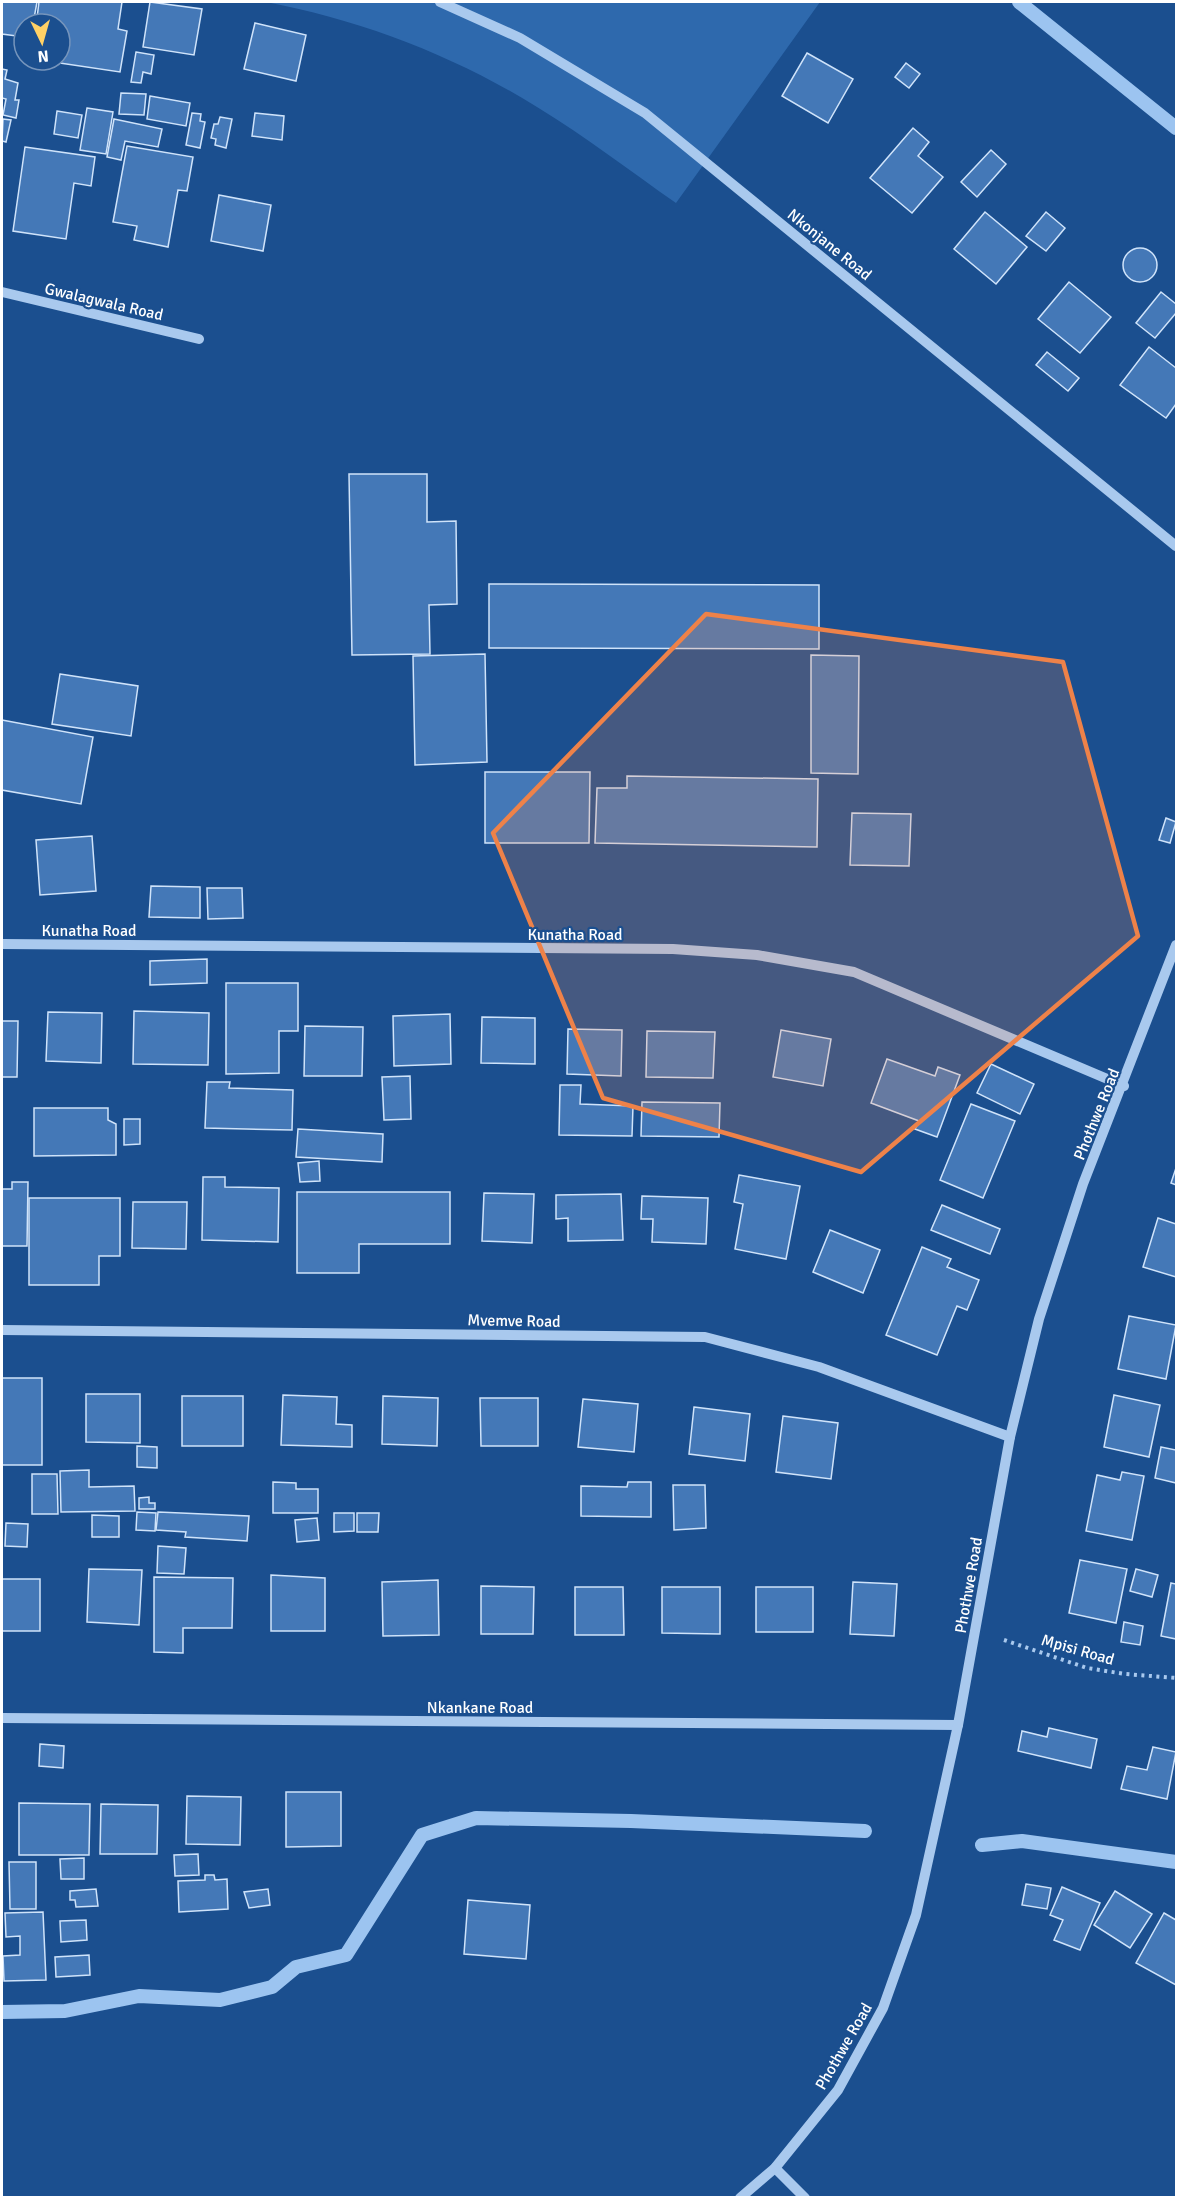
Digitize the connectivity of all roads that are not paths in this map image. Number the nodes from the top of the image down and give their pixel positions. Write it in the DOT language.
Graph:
graph roads {
  1 [pos="440,2"];
  2 [pos="2,291"];
  3 [pos="199,339"];
  4 [pos="1176,546"];
  5 [pos="2,944"];
  6 [pos="1176,945"];
  7 [pos="1124,1086"];
  8 [pos="2,1330"];
  9 [pos="1010,1437"];
  10 [pos="2,1718"];
  11 [pos="958,1725"];
  12 [pos="775,2168"];
  13 [pos="740,2198"];
  14 [pos="805,2198"];
  1 -- 4 [label="street, Nkonjane Road"];
  2 -- 3 [label="street, Gwalagwala Road"];
  5 -- 7 [label="street, Kunatha Road"];
  6 -- 7 [label="street, Phothwe Road"];
  7 -- 9 [label="street, Phothwe Road"];
  8 -- 9 [label="street, Mvemve Road"];
  9 -- 11 [label="street, Phothwe Road"];
  10 -- 11 [label="street, Nkankane Road"];
  11 -- 12 [label="street, Phothwe Road"];
  12 -- 13 [label="street, Phothwe Road"];
  12 -- 14 [label="street"];
}
